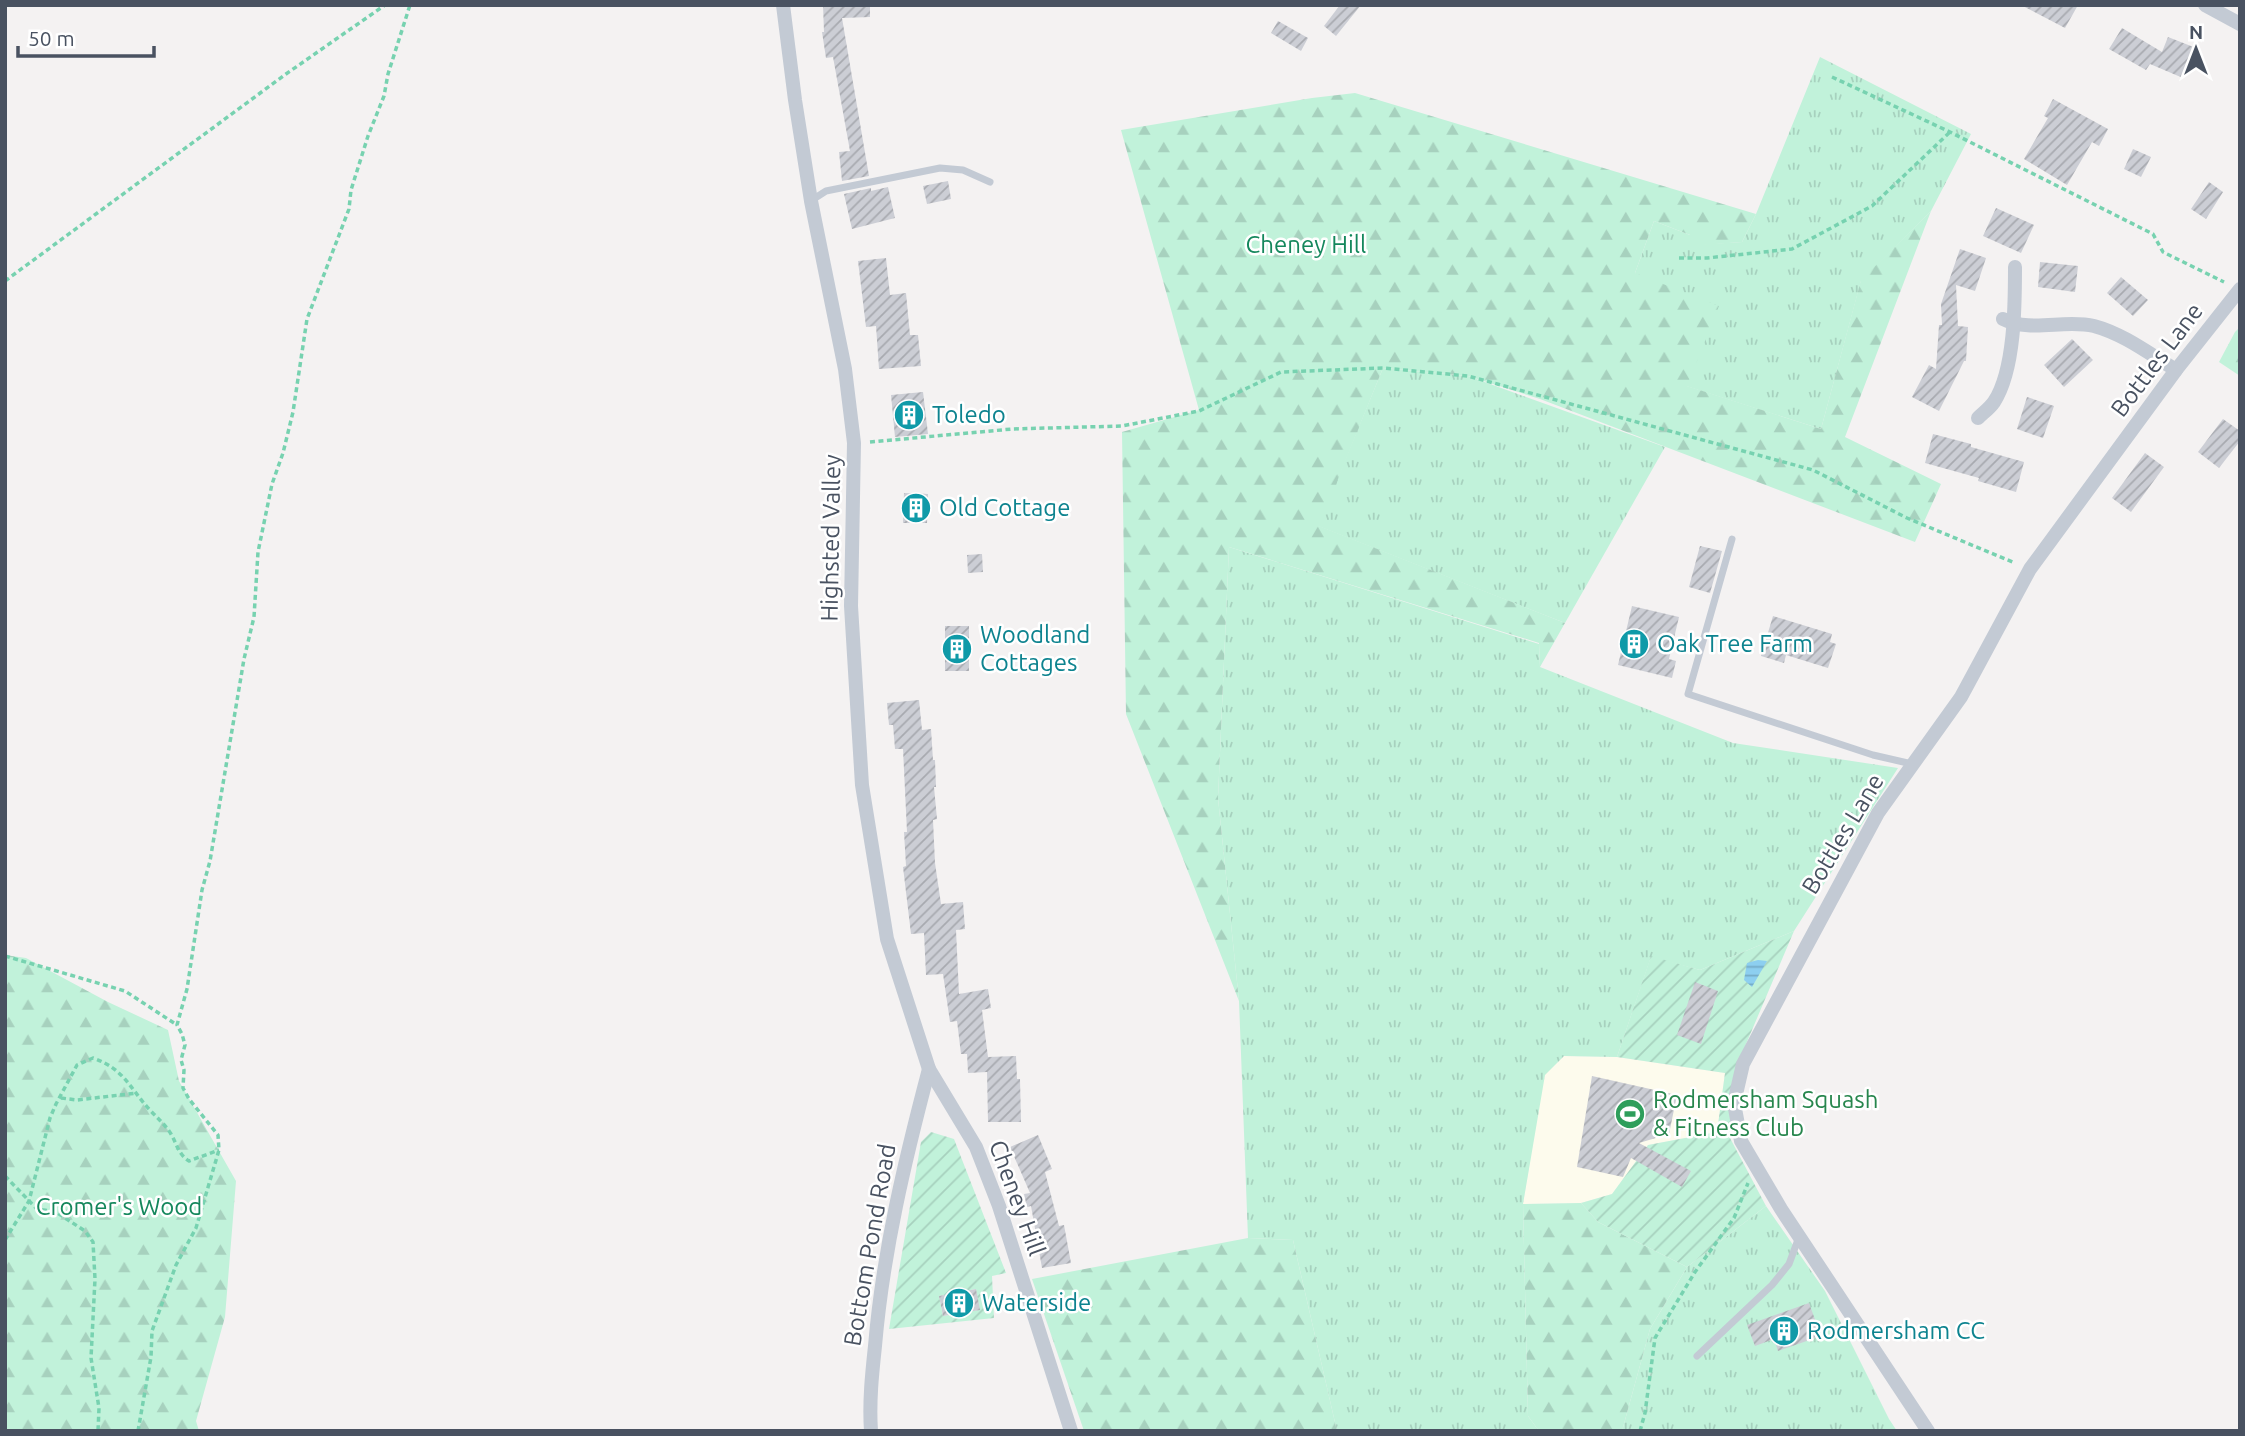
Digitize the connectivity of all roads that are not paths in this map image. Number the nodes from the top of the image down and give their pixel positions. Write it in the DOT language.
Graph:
graph roads {
  1 [pos="783,5"];
  2 [pos="2205,5"];
  3 [pos="2240,24"];
  4 [pos="990,183"];
  5 [pos="811,201"];
  6 [pos="2015,267"];
  7 [pos="2239,289"];
  8 [pos="2009,322"];
  9 [pos="2176,370"];
  10 [pos="1978,418"];
  11 [pos="1732,540"];
  12 [pos="1912,765"];
  13 [pos="929,1069"];
  14 [pos="1799,1237"];
  15 [pos="1696,1356"];
  16 [pos="871,1431"];
  17 [pos="1071,1431"];
  18 [pos="1928,1431"];
  1 -- 5 [label="street, Highsted Valley"];
  2 -- 3 [label="street"];
  4 -- 5 [label="lane"];
  5 -- 13 [label="street, Highsted Valley"];
  6 -- 8 [label="street"];
  7 -- 9 [label="street, Bottles Lane"];
  8 -- 9 [label="street"];
  8 -- 10 [label="street"];
  9 -- 12 [label="street, Bottles Lane"];
  11 -- 12 [label="lane"];
  12 -- 14 [label="street, Bottles Lane"];
  13 -- 16 [label="street, Bottom Pond Road"];
  13 -- 17 [label="street, Cheney Hill"];
  14 -- 15 [label="lane"];
  14 -- 18 [label="street, Bottles Lane"];
}
